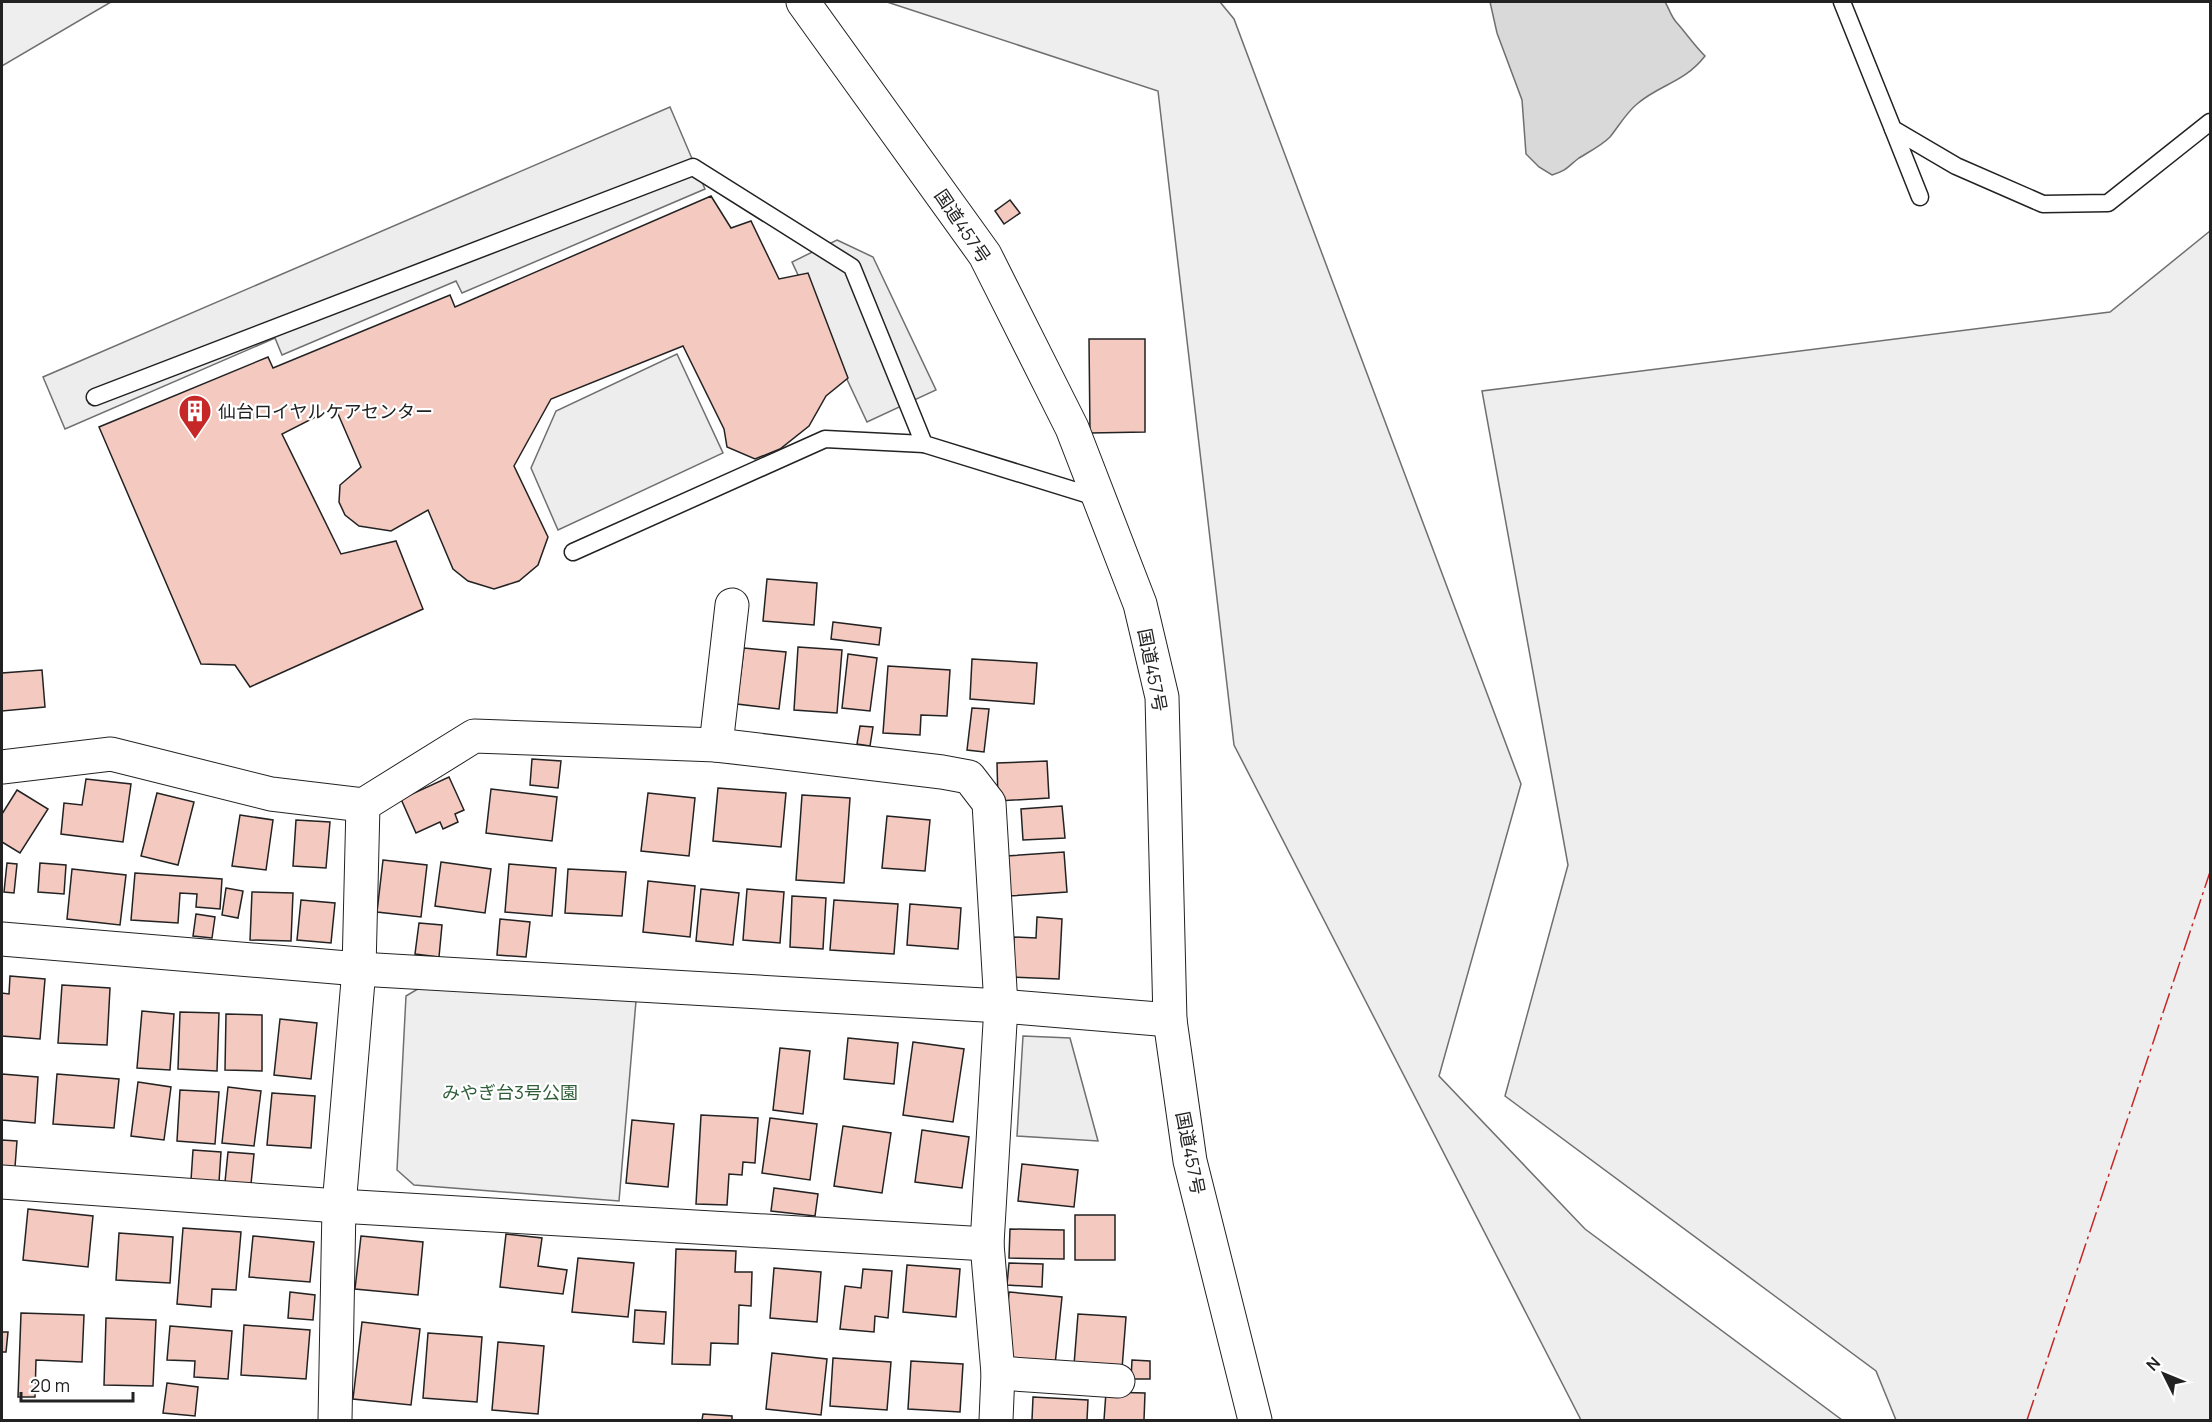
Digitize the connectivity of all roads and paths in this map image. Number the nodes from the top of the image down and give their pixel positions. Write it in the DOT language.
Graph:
graph roads {
  1 [pos="803,2"];
  2 [pos="1842,2"];
  3 [pos="2211,122"];
  4 [pos="1893,129"];
  5 [pos="1920,197"];
  6 [pos="95,397"];
  7 [pos="924,444"];
  8 [pos="1099,498"];
  9 [pos="573,552"];
  10 [pos="732,605"];
  11 [pos="716,745"];
  12 [pos="2,767"];
  13 [pos="363,805"];
  14 [pos="2,939"];
  15 [pos="359,969"];
  16 [pos="1000,1006"];
  17 [pos="1170,1020"];
  18 [pos="2,1182"];
  19 [pos="339,1206"];
  20 [pos="987,1244"];
  21 [pos="998,1373"];
  22 [pos="1118,1381"];
  23 [pos="335,1420"];
  24 [pos="996,1420"];
  25 [pos="1256,1420"];
  1 -- 8 [label="main road, 国道457号"];
  2 -- 4 [label="lane"];
  3 -- 4 [label="lane"];
  4 -- 5 [label="lane"];
  6 -- 7 [label="lane"];
  7 -- 8 [label="lane"];
  7 -- 9 [label="lane"];
  8 -- 17 [label="main road, 国道457号"];
  10 -- 11 [label="main road"];
  11 -- 13 [label="main road"];
  11 -- 16 [label="main road"];
  12 -- 13 [label="main road"];
  13 -- 15 [label="main road"];
  14 -- 15 [label="main road"];
  15 -- 16 [label="main road"];
  15 -- 19 [label="main road"];
  16 -- 17 [label="main road"];
  16 -- 20 [label="main road"];
  17 -- 25 [label="main road, 国道457号"];
  18 -- 19 [label="main road"];
  19 -- 20 [label="main road"];
  19 -- 23 [label="main road"];
  20 -- 21 [label="main road"];
  21 -- 22 [label="main road"];
  21 -- 24 [label="main road"];
}
